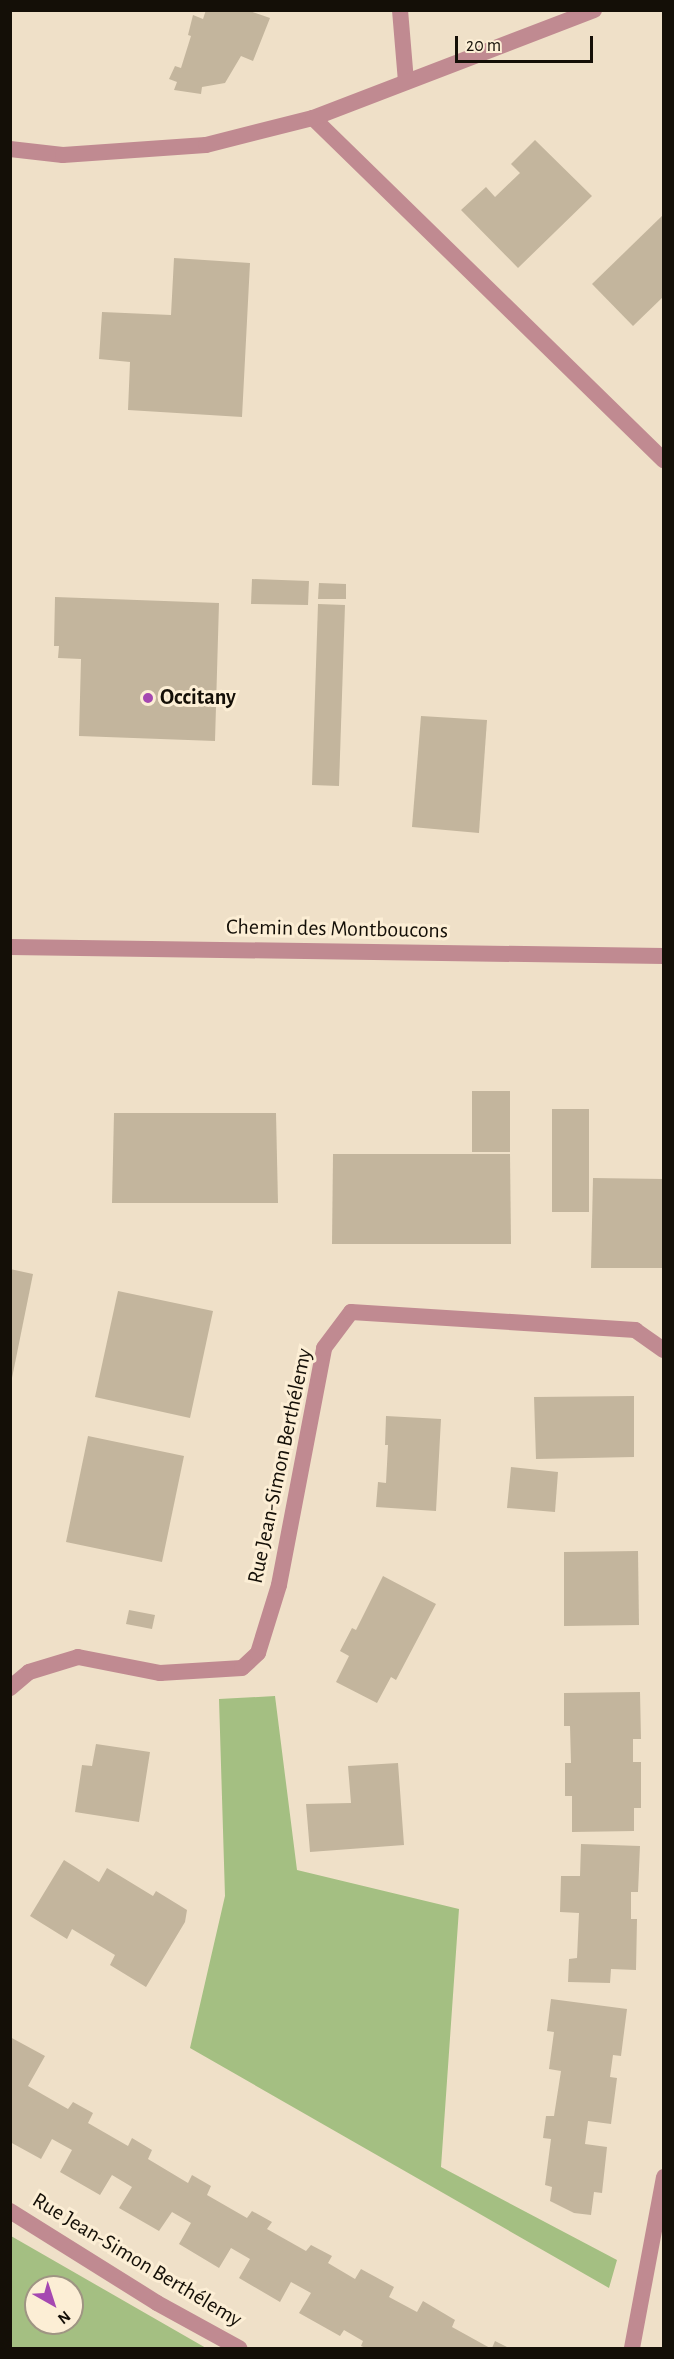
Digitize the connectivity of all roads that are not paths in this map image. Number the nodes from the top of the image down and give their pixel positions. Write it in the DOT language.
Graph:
graph roads {
  1 [pos="400,10"];
  2 [pos="594,10"];
  3 [pos="406,82"];
  4 [pos="313,118"];
  5 [pos="10,149"];
  6 [pos="663,460"];
  7 [pos="10,947"];
  8 [pos="663,956"];
  9 [pos="663,1350"];
  10 [pos="10,1688"];
  11 [pos="663,2177"];
  12 [pos="10,2211"];
  13 [pos="240,2349"];
  14 [pos="632,2349"];
  1 -- 3 [label="street"];
  2 -- 3 [label="street"];
  3 -- 4 [label="street"];
  4 -- 5 [label="street"];
  4 -- 6 [label="street"];
  7 -- 8 [label="street, Chemin des Montboucons"];
  9 -- 10 [label="street, Rue Jean-Simon Berthélemy"];
  11 -- 14 [label="street"];
  12 -- 13 [label="street, Rue Jean-Simon Berthélemy"];
}
